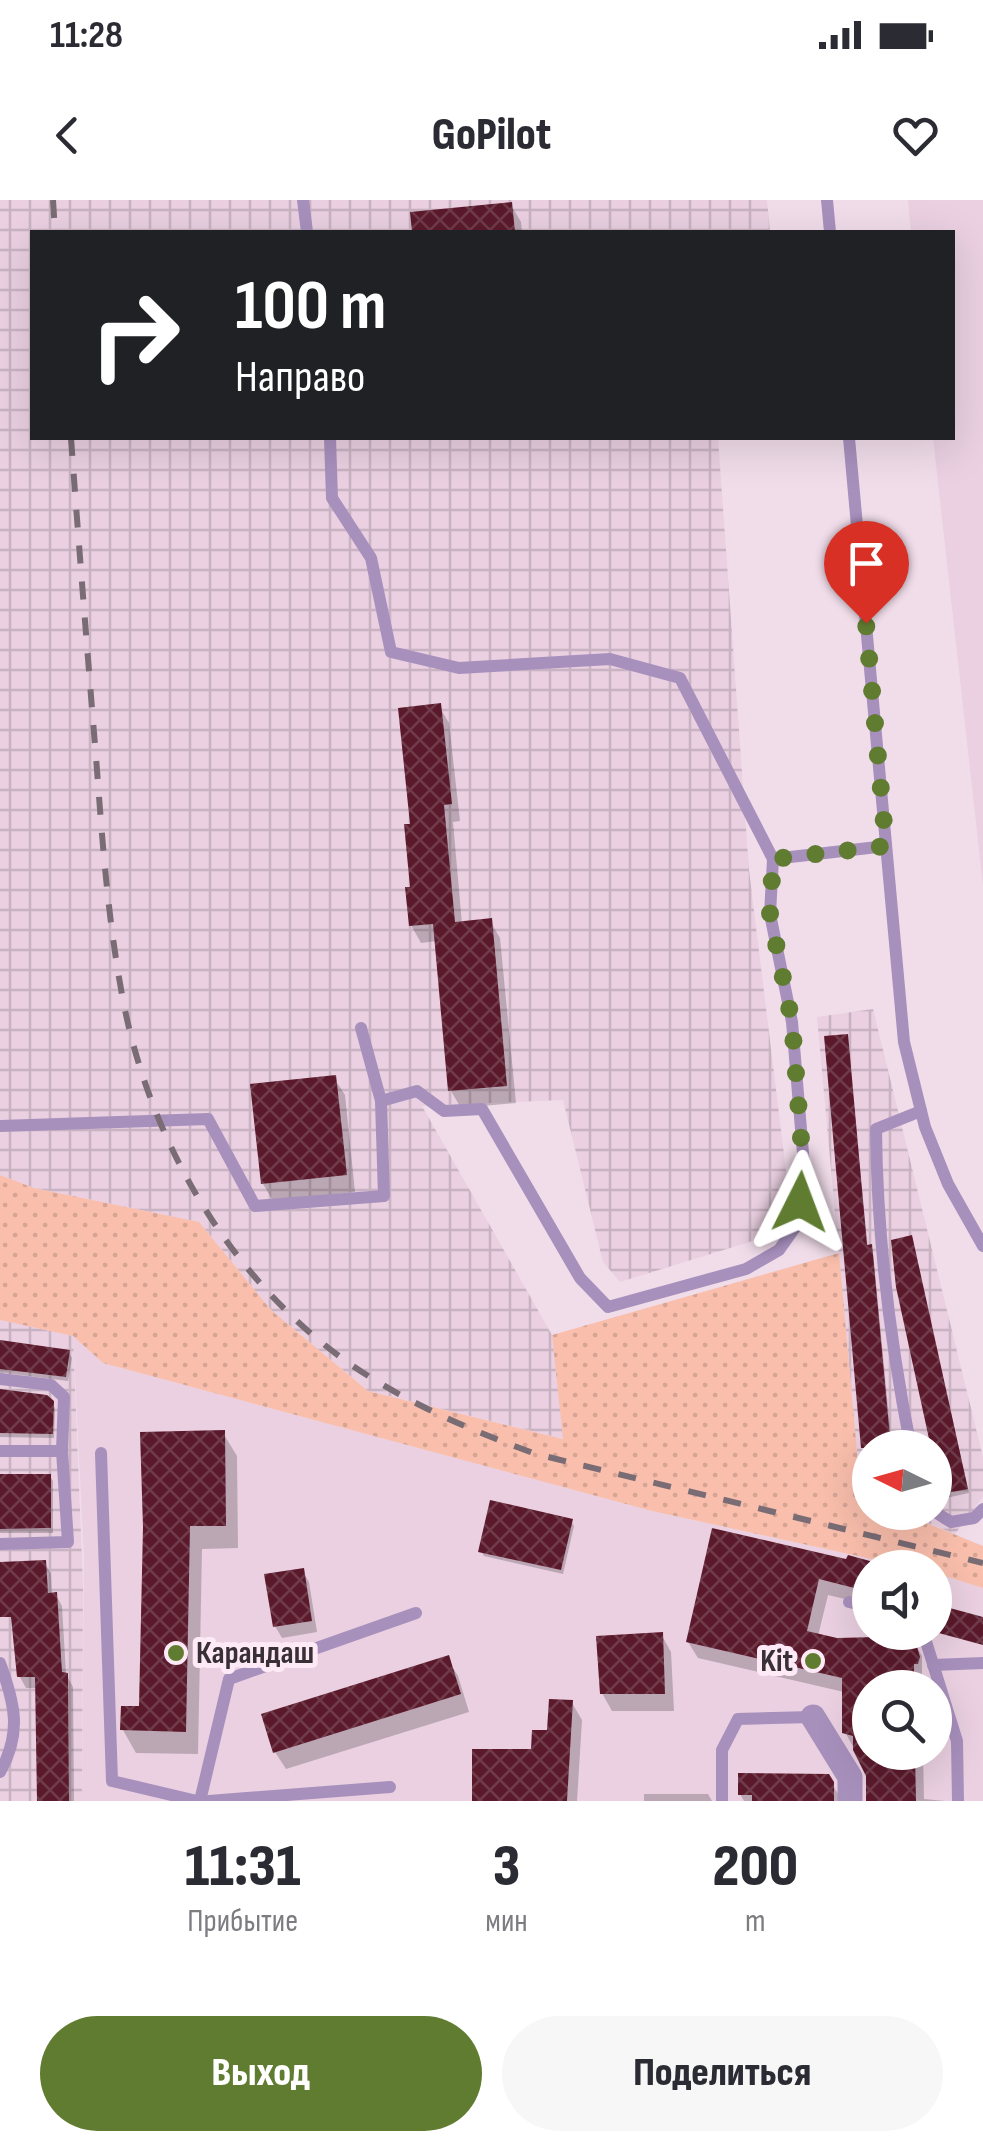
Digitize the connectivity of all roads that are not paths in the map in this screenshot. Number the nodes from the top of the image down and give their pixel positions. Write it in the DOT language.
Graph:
graph roads {
  1 [pos="303,200"];
  2 [pos="828,200"];
  3 [pos="306,230"];
  4 [pos="830,230"];
  5 [pos="330,440"];
  6 [pos="849,440"];
  7 [pos="886,846"];
  8 [pos="773,859"];
  9 [pos="361,1028"];
  10 [pos="381,1101"];
  11 [pos="921,1111"];
  12 [pos="0,1126"];
  13 [pos="983,1246"];
  14 [pos="0,1379"];
  15 [pos="907,1430"];
  16 [pos="0,1451"];
  17 [pos="62,1451"];
  18 [pos="101,1453"];
  19 [pos="983,1509"];
  20 [pos="952,1522"];
  21 [pos="0,1544"];
  22 [pos="849,1602"];
  23 [pos="852,1603"];
  24 [pos="416,1613"];
  25 [pos="928,1650"];
  26 [pos="0,1663"];
  27 [pos="983,1663"];
  28 [pos="933,1665"];
  29 [pos="814,1718"];
  30 [pos="0,1772"];
  31 [pos="390,1786"];
  32 [pos="198,1801"];
  33 [pos="209,1801"];
  34 [pos="722,1801"];
  35 [pos="850,1801"];
  36 [pos="958,1801"];
  1 -- 3 [label="lane"];
  2 -- 4 [label="lane"];
  5 -- 8 [label="lane"];
  6 -- 7 [label="lane"];
  7 -- 8 [label="lane"];
  7 -- 11 [label="lane"];
  8 -- 10 [label="lane"];
  9 -- 10 [label="lane"];
  10 -- 12 [label="lane"];
  11 -- 13 [label="lane"];
  11 -- 15 [label="lane"];
  14 -- 17 [label="lane"];
  16 -- 17 [label="lane"];
  17 -- 21 [label="lane"];
  18 -- 32 [label="lane"];
  19 -- 20 [label="lane"];
  22 -- 23 [label="lane"];
  24 -- 32 [label="lane"];
  25 -- 28 [label="lane"];
  26 -- 30 [label="lane"];
  27 -- 28 [label="lane"];
  28 -- 36 [label="lane"];
  29 -- 34 [label="lane"];
  29 -- 35 [label="street"];
  31 -- 33 [label="lane"];
}
